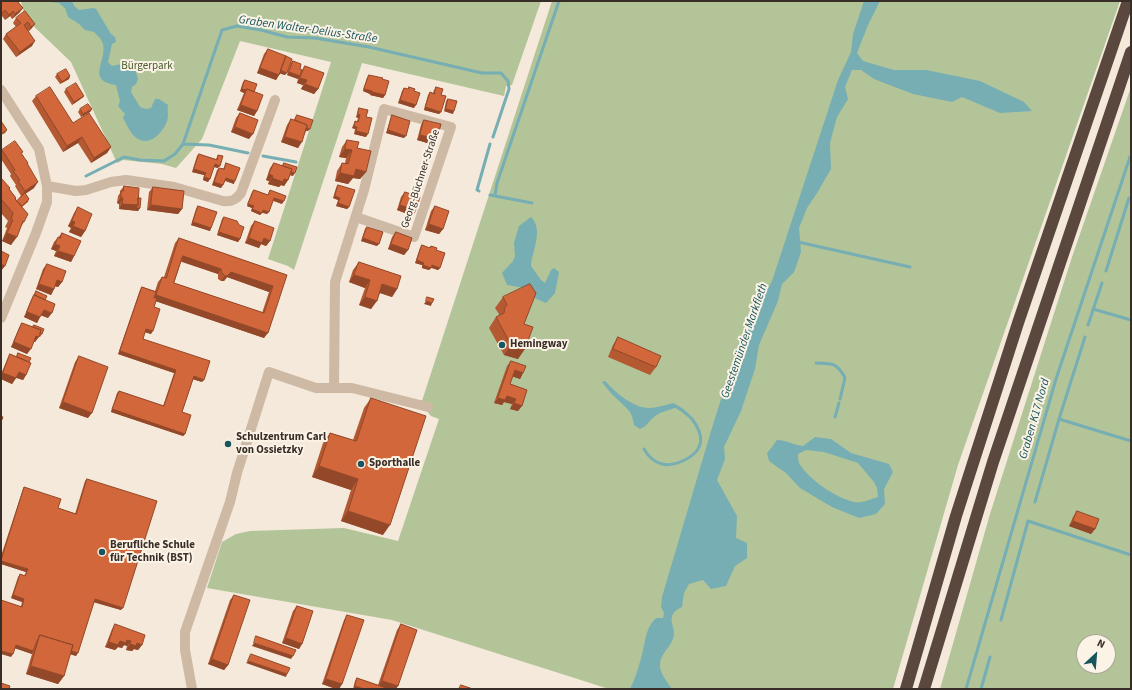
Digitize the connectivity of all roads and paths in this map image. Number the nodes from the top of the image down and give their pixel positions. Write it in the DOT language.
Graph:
graph roads {
  1 [pos="1128,1"];
  2 [pos="1131,52"];
  3 [pos="1,90"];
  4 [pos="275,100"];
  5 [pos="48,186"];
  6 [pos="356,217"];
  7 [pos="1,318"];
  8 [pos="334,387"];
  9 [pos="428,407"];
  10 [pos="192,689"];
  11 [pos="906,689"];
  12 [pos="924,689"];
  1 -- 11 [label="highway"];
  2 -- 12 [label="highway"];
  3 -- 5 [label="street"];
  4 -- 5 [label="street"];
  5 -- 7 [label="street"];
  6 -- 6 [label="street, Georg-Büchner-Straße"];
  6 -- 8 [label="street, Georg-Büchner-Straße"];
  8 -- 9 [label="street"];
  8 -- 10 [label="street"];
}
